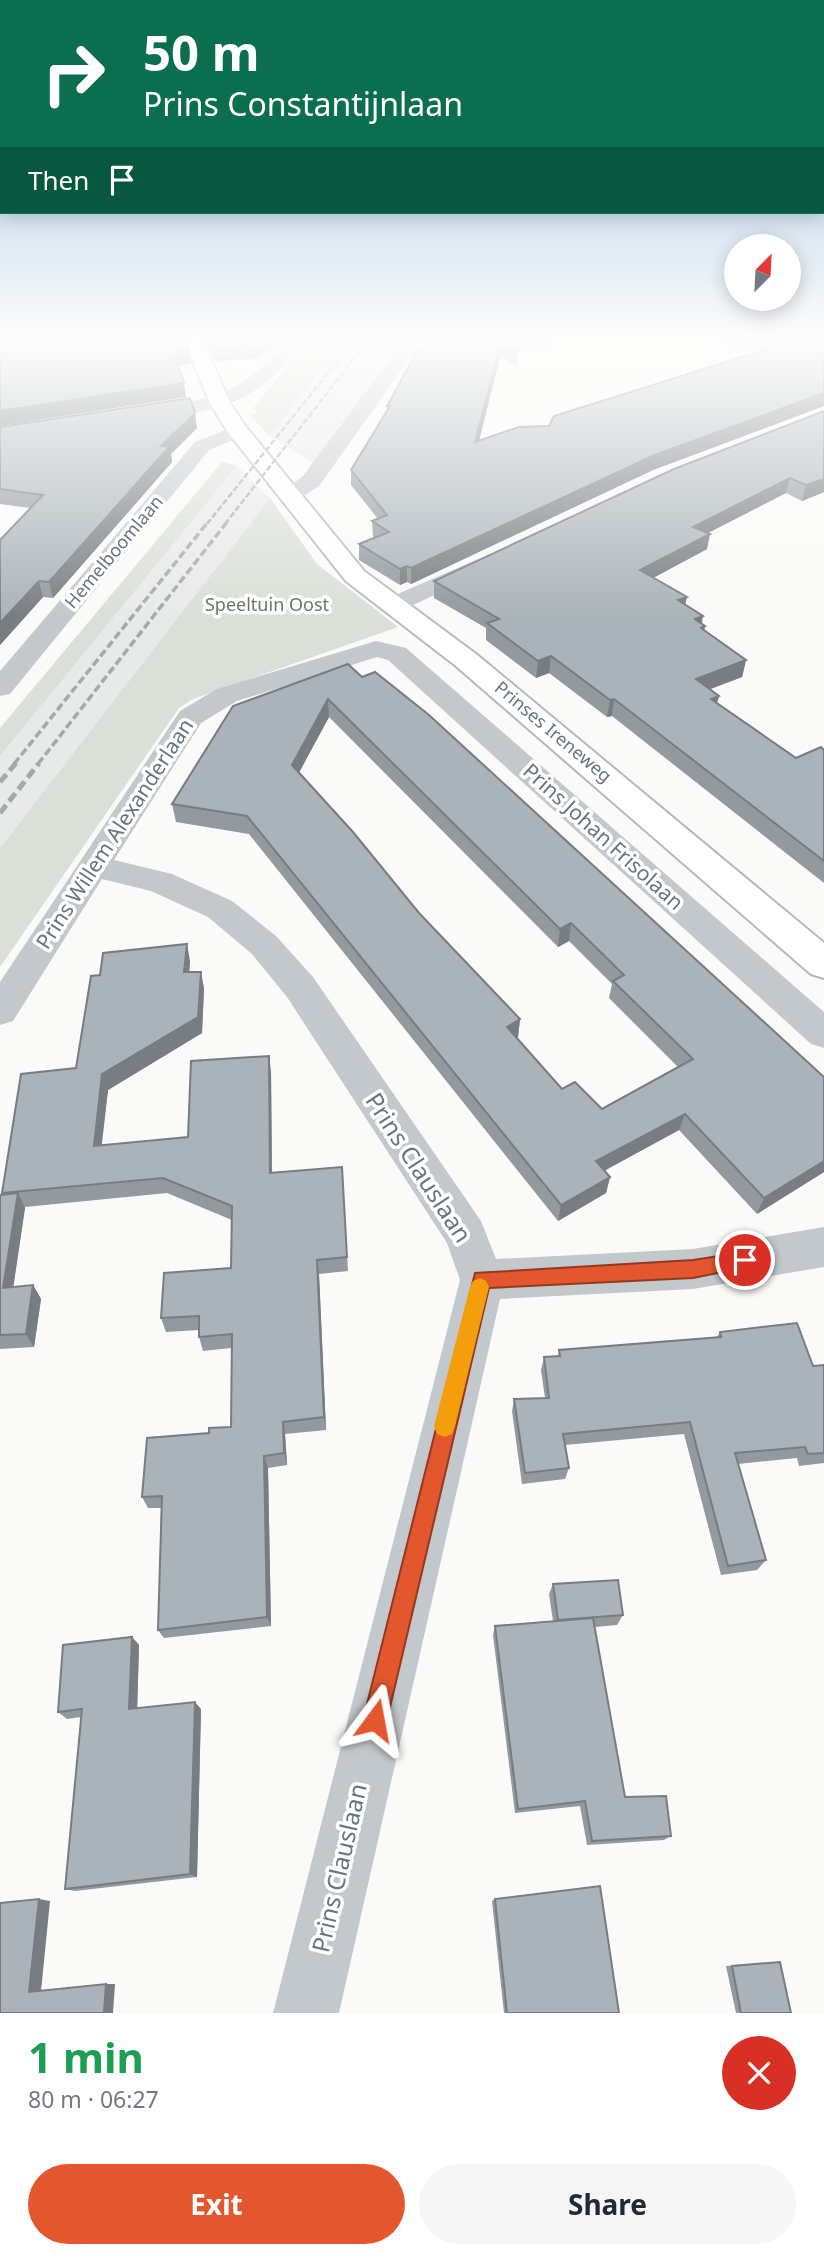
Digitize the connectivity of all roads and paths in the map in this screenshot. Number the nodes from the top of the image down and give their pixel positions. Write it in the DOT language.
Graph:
graph roads {
  1 [pos="236,432"];
  2 [pos="239,432"];
  3 [pos="347,432"];
  4 [pos="291,494"];
  5 [pos="495,559"];
  6 [pos="393,605"];
  7 [pos="376,649"];
  8 [pos="0,688"];
  9 [pos="92,866"];
  10 [pos="824,964"];
  11 [pos="0,1011"];
  12 [pos="824,1034"];
  13 [pos="824,1247"];
  14 [pos="482,1280"];
  15 [pos="306,2013"];
  1 -- 8 [label="street, Hemelboomlaan"];
  2 -- 4 [label="main road, Prinses Ireneweg"];
  3 -- 4 [label="street"];
  4 -- 6 [label="main road, Prinses Ireneweg"];
  5 -- 6 [label="street"];
  6 -- 10 [label="main road, Prinses Ireneweg"];
  7 -- 9 [label="street, Prins Willem Alexanderlaan"];
  7 -- 12 [label="street, Prins Johan Frisolaan"];
  9 -- 11 [label="street, Prins Willem Alexanderlaan"];
  9 -- 14 [label="street, Prins Clauslaan"];
  13 -- 14 [label="street"];
  14 -- 15 [label="street, Prins Clauslaan"];
}
